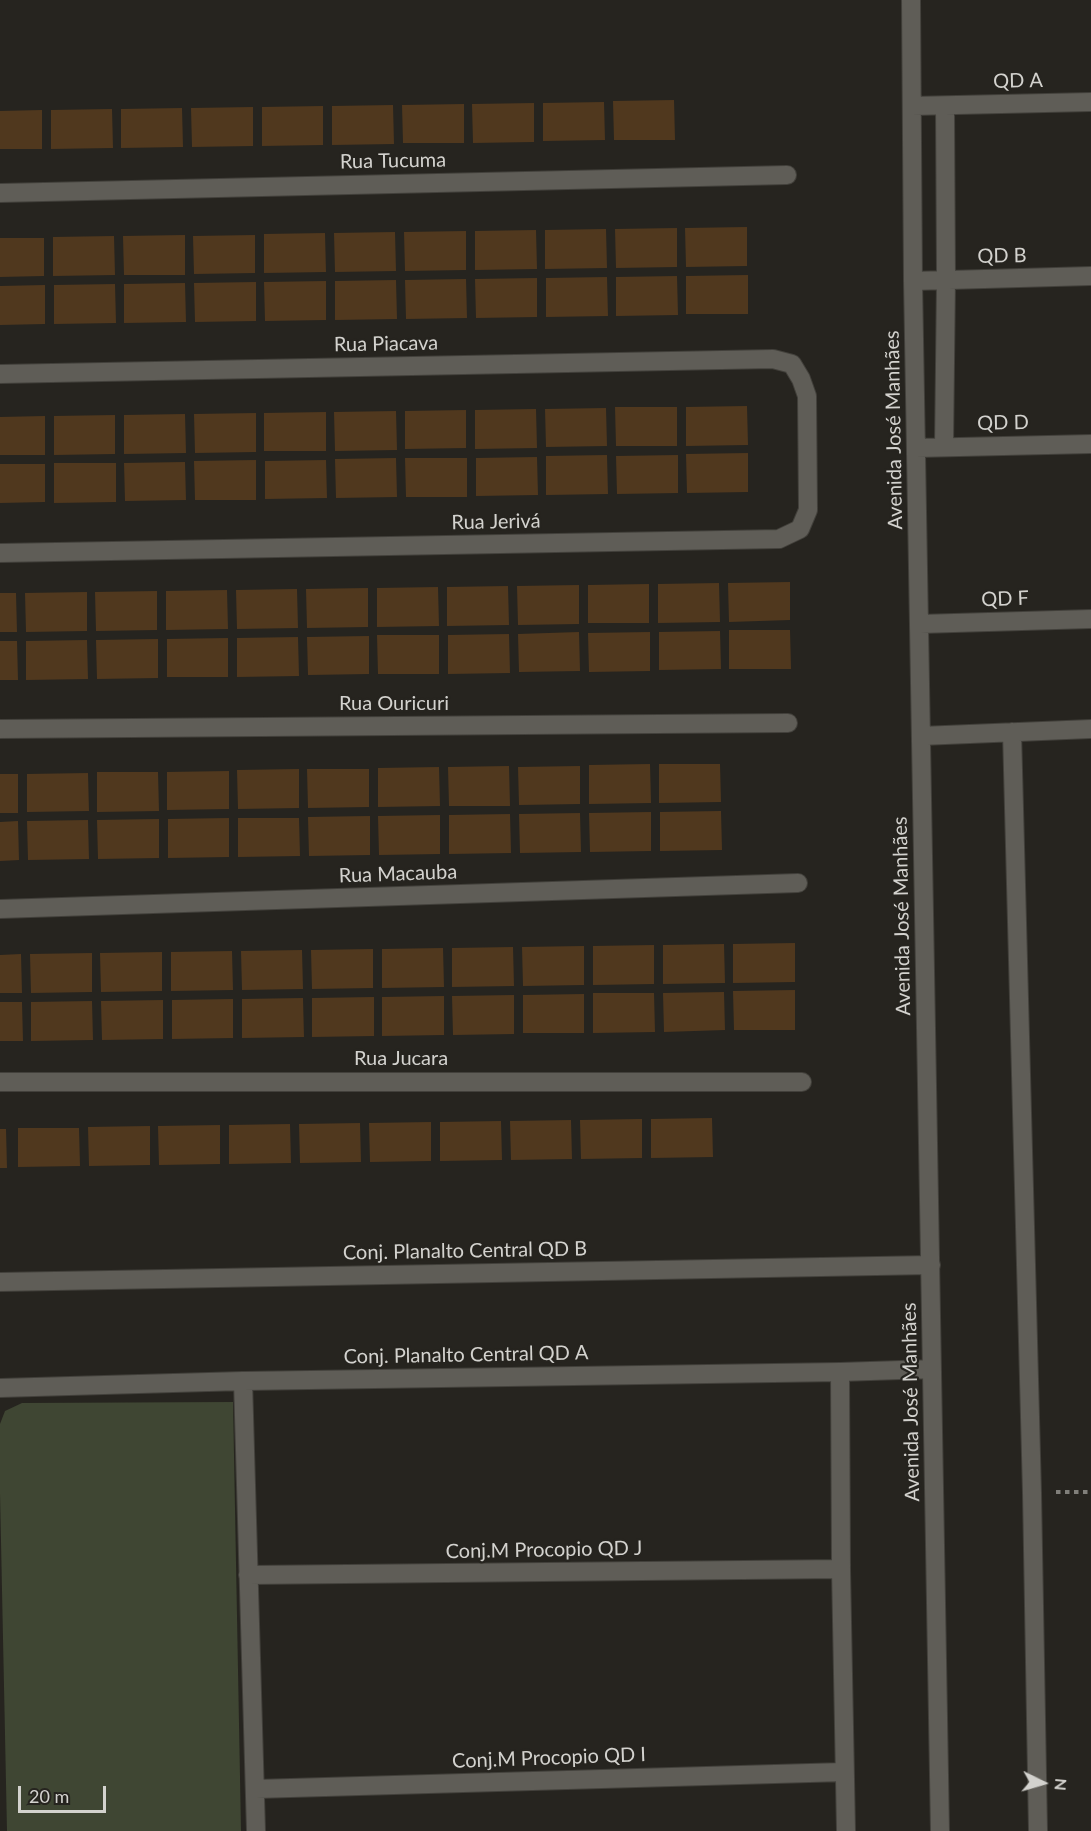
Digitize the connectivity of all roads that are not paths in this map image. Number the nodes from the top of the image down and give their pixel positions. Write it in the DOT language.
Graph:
graph roads {
  1 [pos="910,0"];
  2 [pos="1091,102"];
  3 [pos="945,105"];
  4 [pos="912,106"];
  5 [pos="787,175"];
  6 [pos="0,193"];
  7 [pos="1091,276"];
  8 [pos="946,280"];
  9 [pos="913,281"];
  10 [pos="773,359"];
  11 [pos="0,374"];
  12 [pos="1091,444"];
  13 [pos="944,447"];
  14 [pos="916,448"];
  15 [pos="0,553"];
  16 [pos="1091,619"];
  17 [pos="920,624"];
  18 [pos="788,723"];
  19 [pos="0,729"];
  20 [pos="1091,729"];
  21 [pos="1012,732"];
  22 [pos="921,735"];
  23 [pos="798,883"];
  24 [pos="0,909"];
  25 [pos="0,1082"];
  26 [pos="802,1082"];
  27 [pos="931,1265"];
  28 [pos="0,1282"];
  29 [pos="932,1369"];
  30 [pos="840,1372"];
  31 [pos="243,1381"];
  32 [pos="0,1388"];
  33 [pos="841,1569"];
  34 [pos="248,1575"];
  35 [pos="844,1772"];
  36 [pos="256,1789"];
  37 [pos="256,1831"];
  38 [pos="846,1831"];
  39 [pos="940,1831"];
  40 [pos="1038,1831"];
  1 -- 4 [label="street, Avenida José Manhães"];
  2 -- 3 [label="street, QD A"];
  3 -- 4 [label="street, QD A"];
  3 -- 8 [label="street"];
  4 -- 9 [label="street, Avenida José Manhães"];
  5 -- 6 [label="street, Rua Tucuma"];
  7 -- 8 [label="street, QD B"];
  8 -- 9 [label="street, QD B"];
  8 -- 13 [label="street"];
  9 -- 14 [label="street, Avenida José Manhães"];
  10 -- 11 [label="street, Rua Piacava"];
  10 -- 15 [label="street, Rua Jerivá"];
  12 -- 13 [label="street, QD D"];
  13 -- 14 [label="street, QD D"];
  14 -- 17 [label="street, Avenida José Manhães"];
  16 -- 17 [label="street, QD F"];
  17 -- 22 [label="street, Avenida José Manhães"];
  18 -- 19 [label="street, Rua Ouricuri"];
  20 -- 21 [label="street"];
  21 -- 22 [label="street"];
  21 -- 40 [label="street"];
  22 -- 27 [label="street, Avenida José Manhães"];
  23 -- 24 [label="street, Rua Macauba"];
  25 -- 26 [label="street, Rua Jucara"];
  27 -- 28 [label="street, Conj. Planalto Central QD B"];
  27 -- 29 [label="street, Avenida José Manhães"];
  29 -- 30 [label="street, Conj. Planalto Central QD A"];
  29 -- 39 [label="street, Avenida José Manhães"];
  30 -- 31 [label="street, Conj. Planalto Central QD A"];
  30 -- 33 [label="street"];
  31 -- 32 [label="street, Conj. Planalto Central QD A"];
  31 -- 34 [label="street"];
  33 -- 34 [label="street, Conj.M Procopio QD J"];
  33 -- 35 [label="street"];
  34 -- 36 [label="street"];
  35 -- 36 [label="street, Conj.M Procopio QD I"];
  35 -- 38 [label="street"];
  36 -- 37 [label="street"];
}
